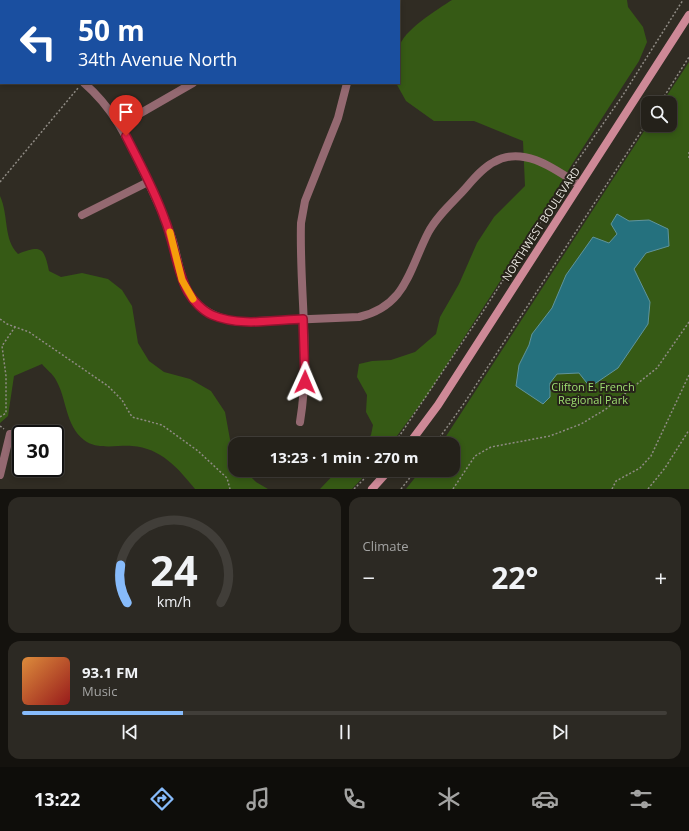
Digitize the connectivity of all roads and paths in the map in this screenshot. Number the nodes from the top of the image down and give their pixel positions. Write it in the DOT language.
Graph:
graph roads {
  1 [pos="683,0"];
  2 [pos="689,15"];
  3 [pos="689,57"];
  4 [pos="82,84"];
  5 [pos="84,84"];
  6 [pos="191,84"];
  7 [pos="347,84"];
  8 [pos="664,96"];
  9 [pos="120,125"];
  10 [pos="641,132"];
  11 [pos="689,152"];
  12 [pos="689,158"];
  13 [pos="567,177"];
  14 [pos="0,182"];
  15 [pos="148,182"];
  16 [pos="579,185"];
  17 [pos="82,215"];
  18 [pos="303,319"];
  19 [pos="0,320"];
  20 [pos="689,322"];
  21 [pos="15,327"];
  22 [pos="689,375"];
  23 [pos="0,417"];
  24 [pos="300,422"];
  25 [pos="689,430"];
  26 [pos="10,434"];
  27 [pos="399,437"];
  28 [pos="414,437"];
  29 [pos="440,437"];
  30 [pos="0,475"];
  31 [pos="366,477"];
  32 [pos="383,477"];
  33 [pos="410,477"];
  34 [pos="230,489"];
  35 [pos="354,489"];
  36 [pos="372,489"];
  37 [pos="401,489"];
  38 [pos="453,489"];
  39 [pos="612,489"];
  40 [pos="648,489"];
  1 -- 13 [label="path"];
  2 -- 16 [label="main road, NORTHWEST BOULEVARD"];
  3 -- 8 [label="path"];
  4 -- 14 [label="path"];
  5 -- 9 [label="street"];
  6 -- 9 [label="street"];
  7 -- 18 [label="street"];
  9 -- 15 [label="street"];
  10 -- 29 [label="path"];
  11 -- 12 [label="path"];
  13 -- 16 [label="street"];
  13 -- 18 [label="street"];
  13 -- 27 [label="path"];
  15 -- 17 [label="street"];
  15 -- 18 [label="street"];
  16 -- 28 [label="main road, NORTHWEST BOULEVARD"];
  18 -- 24 [label="street"];
  19 -- 21 [label="path"];
  20 -- 38 [label="path"];
  21 -- 23 [label="path"];
  21 -- 34 [label="path"];
  22 -- 39 [label="path"];
  25 -- 40 [label="path"];
  26 -- 30 [label="street"];
  31 -- 35 [label="path"];
  32 -- 36 [label="main road"];
  33 -- 37 [label="path"];
}
